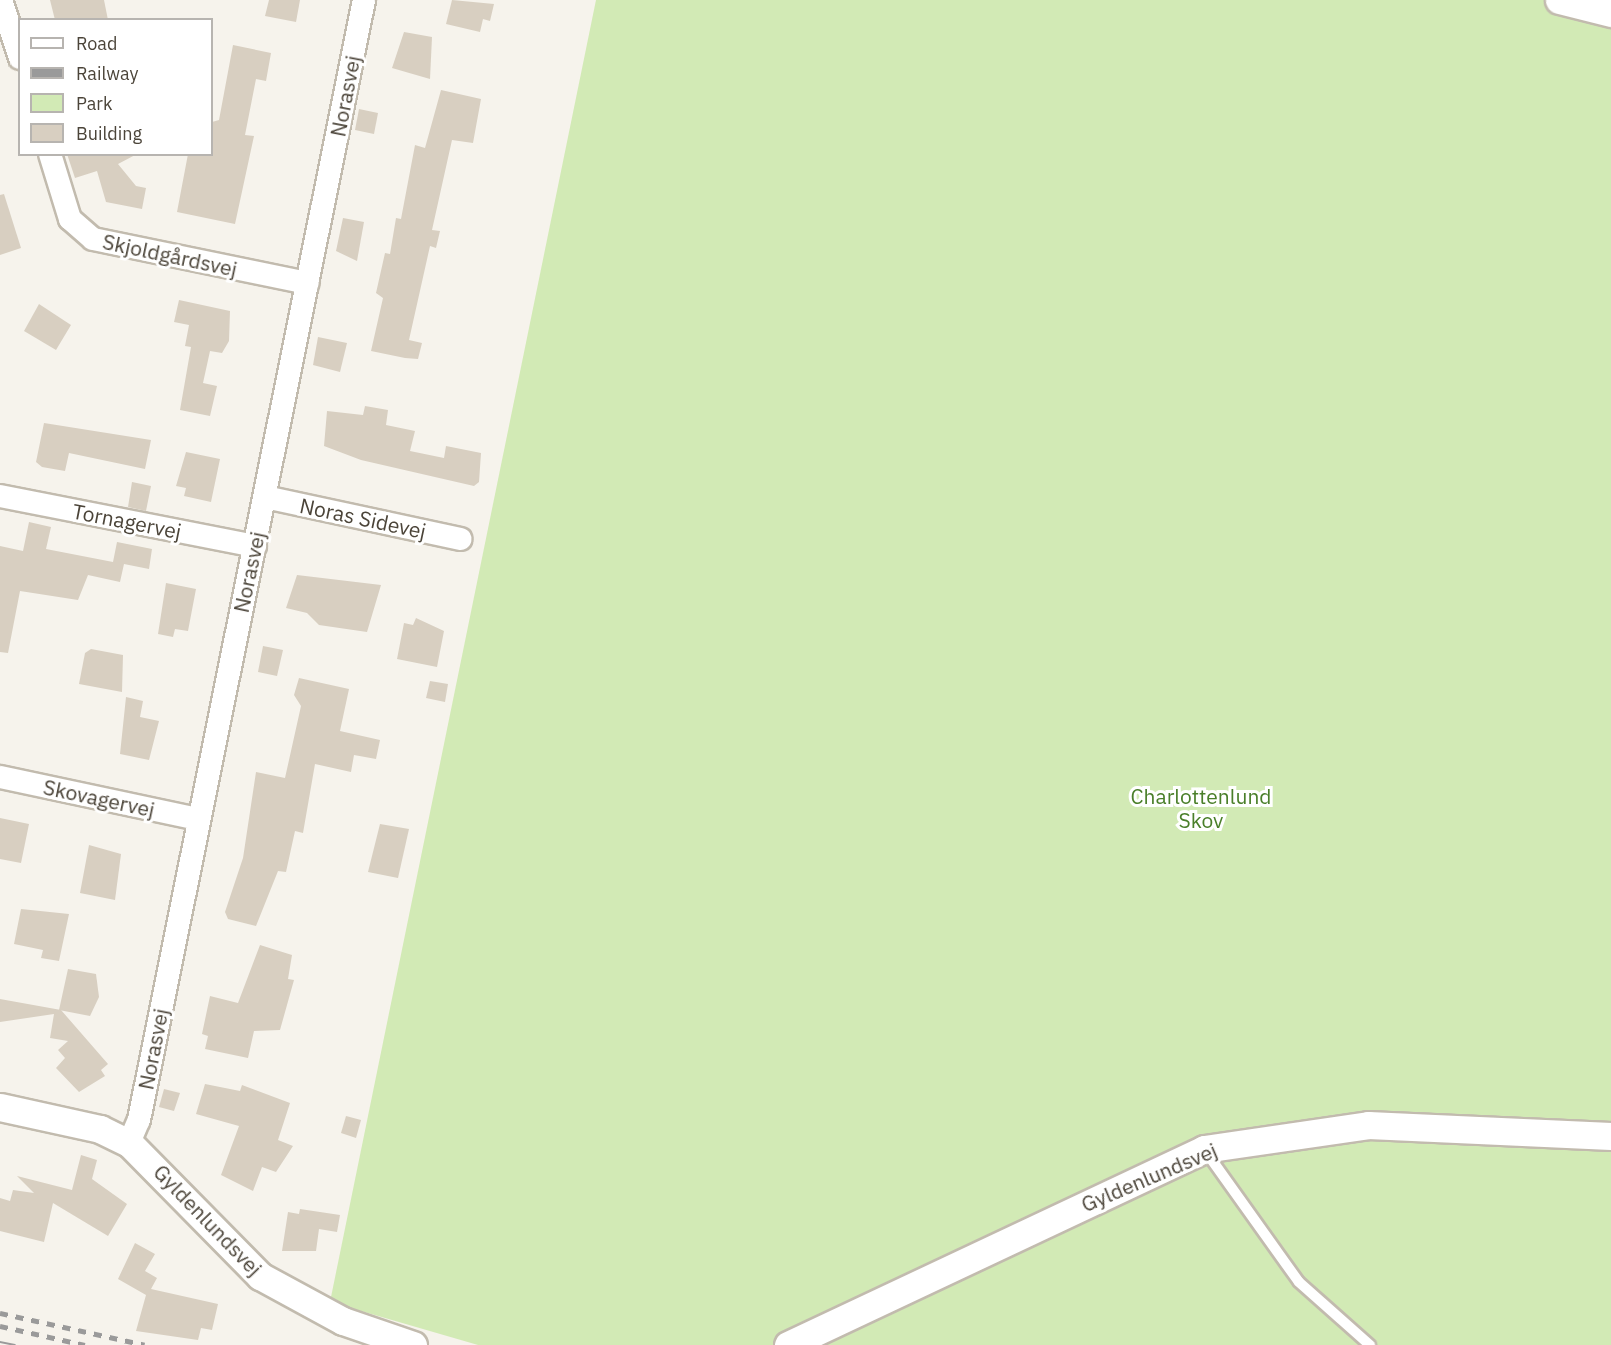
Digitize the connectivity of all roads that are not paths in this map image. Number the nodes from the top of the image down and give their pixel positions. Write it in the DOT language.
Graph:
graph roads {
  1 [pos="1,0"];
  2 [pos="364,0"];
  3 [pos="1559,0"];
  4 [pos="1611,12"];
  5 [pos="18,52"];
  6 [pos="51,156"];
  7 [pos="308,283"];
  8 [pos="0,496"];
  9 [pos="264,497"];
  10 [pos="461,539"];
  11 [pos="255,546"];
  12 [pos="0,777"];
  13 [pos="198,819"];
  14 [pos="0,1107"];
  15 [pos="1611,1136"];
  16 [pos="129,1143"];
  17 [pos="1204,1149"];
  18 [pos="413,1345"];
  19 [pos="788,1345"];
  20 [pos="1370,1345"];
  1 -- 5 [label="street"];
  2 -- 7 [label="street, Norasvej"];
  3 -- 4 [label="street"];
  6 -- 7 [label="street, Skjoldgårdsvej"];
  7 -- 9 [label="street, Norasvej"];
  8 -- 11 [label="street, Tornagervej"];
  9 -- 10 [label="street, Noras Sidevej"];
  9 -- 11 [label="street, Norasvej"];
  11 -- 13 [label="street, Norasvej"];
  12 -- 13 [label="street, Skovagervej"];
  13 -- 16 [label="street, Norasvej"];
  14 -- 16 [label="street, Gyldenlundsvej"];
  15 -- 17 [label="street, Gyldenlundsvej"];
  16 -- 18 [label="street, Gyldenlundsvej"];
  17 -- 19 [label="street, Gyldenlundsvej"];
  17 -- 20 [label="lane"];
}
